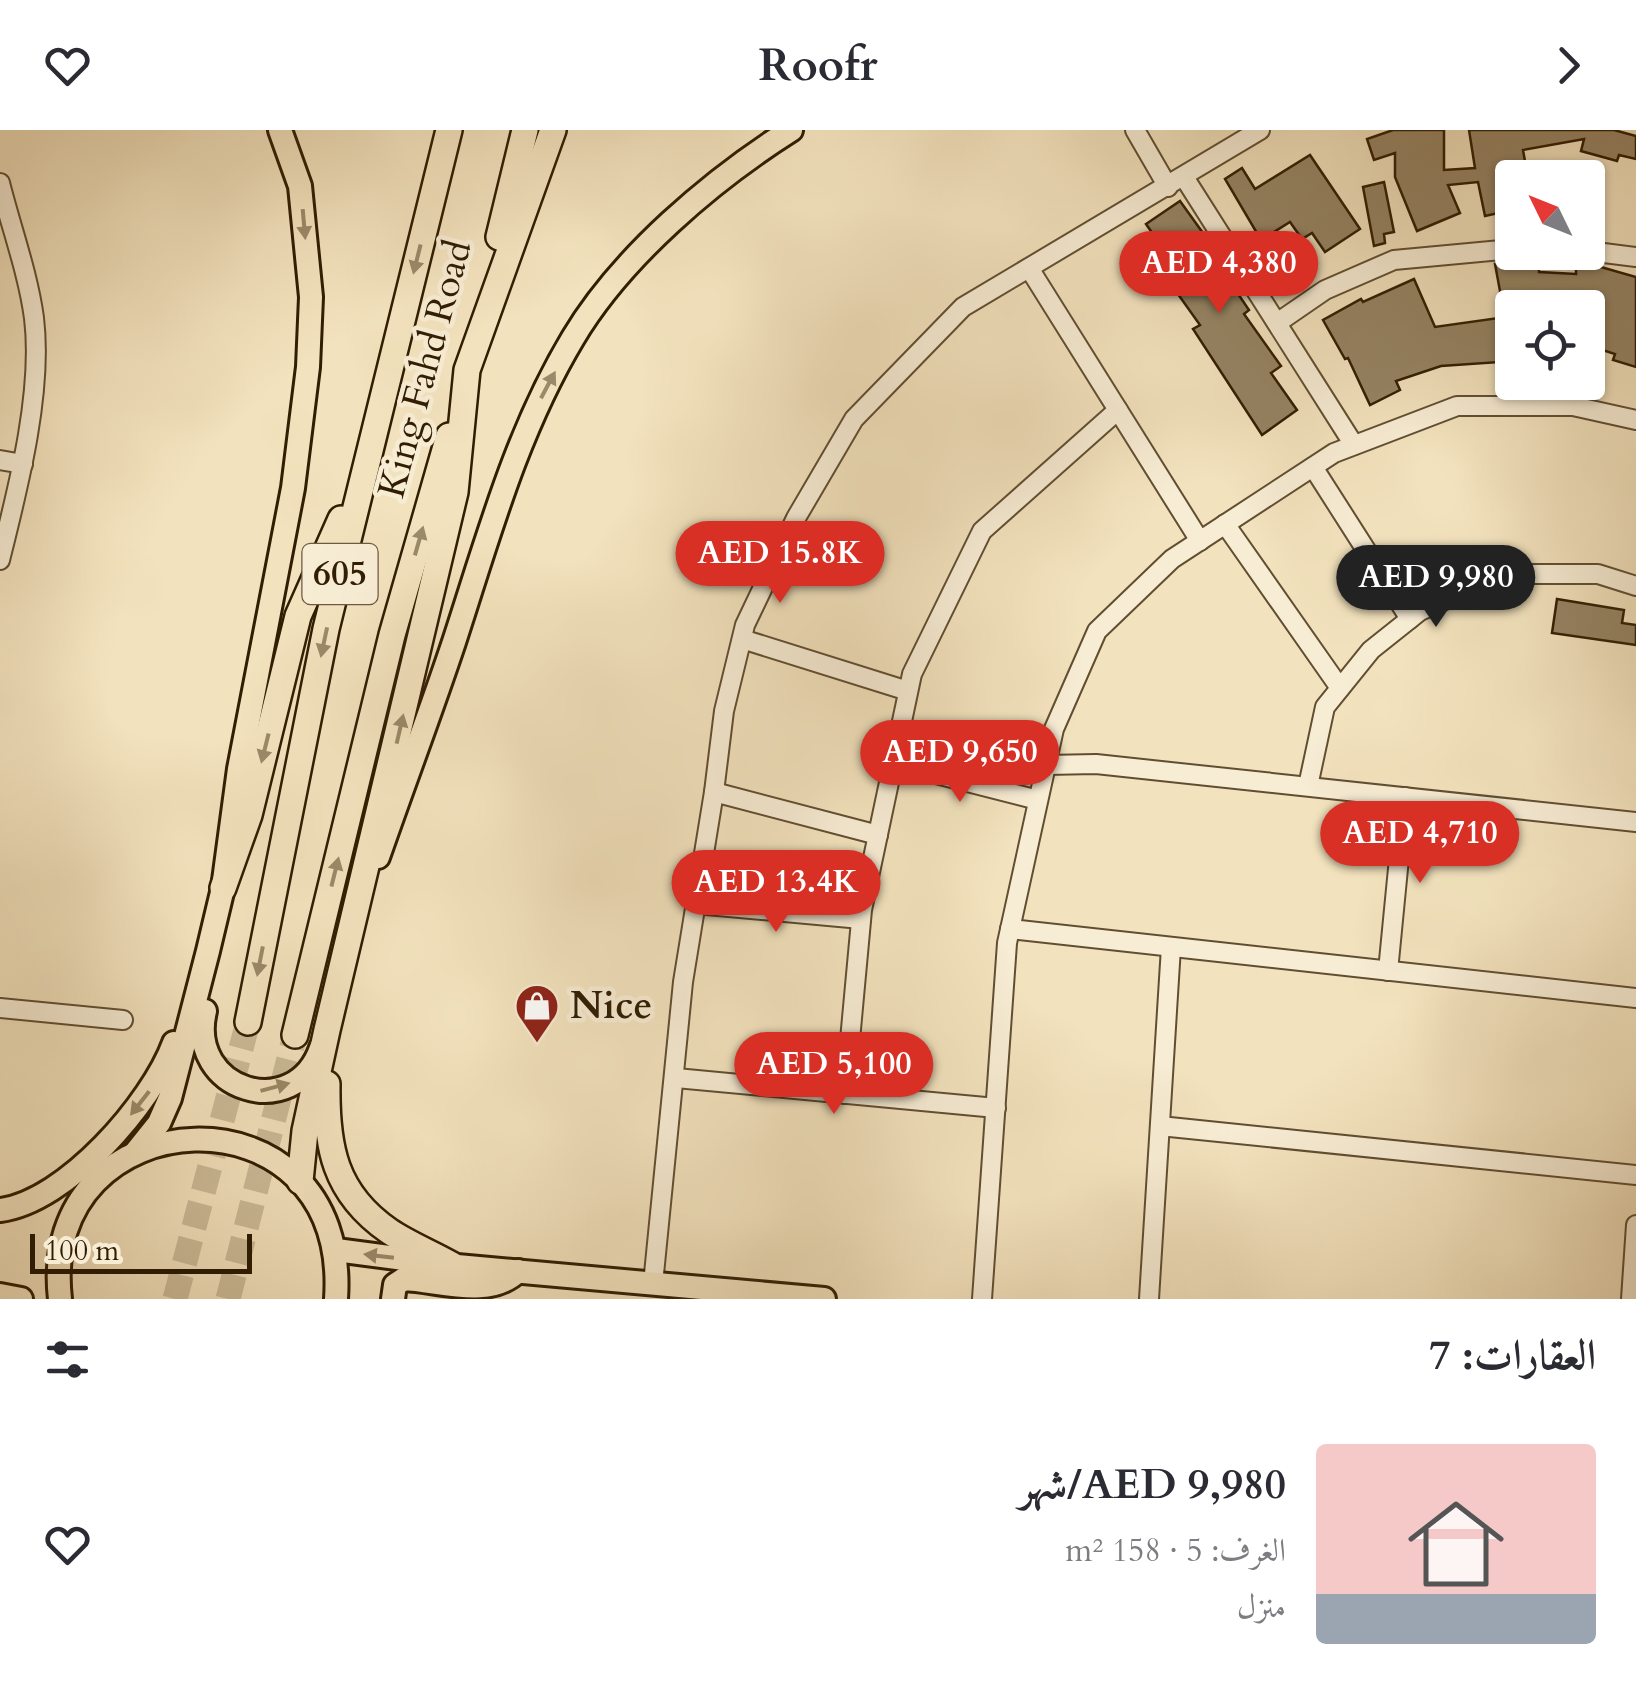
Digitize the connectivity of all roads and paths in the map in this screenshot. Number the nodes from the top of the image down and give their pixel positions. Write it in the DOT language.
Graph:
graph roads {
  1 [pos="280,130"];
  2 [pos="433,130"];
  3 [pos="449,130"];
  4 [pos="525,130"];
  5 [pos="554,130"];
  6 [pos="791,130"];
  7 [pos="1135,130"];
  8 [pos="1260,130"];
  9 [pos="1176,182"];
  10 [pos="0,183"];
  11 [pos="430,208"];
  12 [pos="1495,251"];
  13 [pos="1605,253"];
  14 [pos="1636,257"];
  15 [pos="1029,268"];
  16 [pos="1277,323"];
  17 [pos="468,370"];
  18 [pos="1118,410"];
  19 [pos="1636,420"];
  20 [pos="1354,445"];
  21 [pos="0,460"];
  22 [pos="368,460"];
  23 [pos="23,464"];
  24 [pos="1312,467"];
  25 [pos="1225,524"];
  26 [pos="1200,540"];
  27 [pos="0,560"];
  28 [pos="1636,586"];
  29 [pos="1410,619"];
  30 [pos="742,639"];
  31 [pos="1340,688"];
  32 [pos="908,691"];
  33 [pos="893,763"];
  34 [pos="1046,765"];
  35 [pos="1308,786"];
  36 [pos="714,792"];
  37 [pos="1406,797"];
  38 [pos="1038,800"];
  39 [pos="1636,822"];
  40 [pos="878,835"];
  41 [pos="221,896"];
  42 [pos="695,904"];
  43 [pos="861,919"];
  44 [pos="354,926"];
  45 [pos="1010,929"];
  46 [pos="1171,947"];
  47 [pos="208,951"];
  48 [pos="1388,971"];
  49 [pos="1636,998"];
  50 [pos="0,1008"];
  51 [pos="122,1020"];
  52 [pos="248,1022"];
  53 [pos="327,1030"];
  54 [pos="295,1035"];
  55 [pos="676,1078"];
  56 [pos="845,1094"];
  57 [pos="996,1108"];
  58 [pos="1160,1126"];
  59 [pos="135,1152"];
  60 [pos="1636,1175"];
  61 [pos="300,1181"];
  62 [pos="78,1205"];
  63 [pos="0,1213"];
  64 [pos="1636,1226"];
  65 [pos="336,1250"];
  66 [pos="452,1265"];
  67 [pos="518,1271"];
  68 [pos="653,1284"];
  69 [pos="0,1295"];
  70 [pos="22,1299"];
  71 [pos="60,1299"];
  72 [pos="336,1299"];
  73 [pos="393,1299"];
  74 [pos="824,1299"];
  75 [pos="982,1299"];
  76 [pos="1149,1299"];
  77 [pos="1631,1299"];
  1 -- 41 [label="main road, one-way"];
  2 -- 11 [label="highway"];
  3 -- 11 [label="highway, King Fahd Road / 605"];
  4 -- 17 [label="highway, King Fahd Road / 605"];
  5 -- 17 [label="highway"];
  44 -- 6 [label="main road, one-way"];
  7 -- 9 [label="street"];
  8 -- 9 [label="street"];
  9 -- 15 [label="street"];
  9 -- 16 [label="street"];
  10 -- 23 [label="street"];
  11 -- 22 [label="highway, King Fahd Road / 605, one-way"];
  12 -- 16 [label="street"];
  13 -- 14 [label="street"];
  15 -- 18 [label="street"];
  15 -- 30 [label="street"];
  16 -- 20 [label="street"];
  44 -- 17 [label="highway, one-way"];
  54 -- 17 [label="highway, King Fahd Road / 605, one-way"];
  18 -- 26 [label="street"];
  18 -- 32 [label="street"];
  19 -- 20 [label="street"];
  20 -- 24 [label="street"];
  21 -- 23 [label="street"];
  22 -- 41 [label="highway, one-way"];
  22 -- 52 [label="highway, King Fahd Road / 605, one-way"];
  23 -- 27 [label="street"];
  24 -- 25 [label="street"];
  24 -- 29 [label="street"];
  25 -- 26 [label="street"];
  25 -- 31 [label="street"];
  26 -- 34 [label="street"];
  28 -- 29 [label="street"];
  29 -- 31 [label="street"];
  30 -- 32 [label="street"];
  30 -- 36 [label="street"];
  31 -- 35 [label="street"];
  32 -- 33 [label="street"];
  33 -- 38 [label="street"];
  33 -- 40 [label="street"];
  34 -- 35 [label="street"];
  34 -- 38 [label="street"];
  35 -- 37 [label="street"];
  36 -- 40 [label="street"];
  36 -- 42 [label="street"];
  37 -- 39 [label="street"];
  37 -- 48 [label="street"];
  38 -- 45 [label="street"];
  40 -- 43 [label="street"];
  41 -- 47 [label="main road"];
  41 -- 53 [label="main road, one-way"];
  42 -- 43 [label="street"];
  42 -- 55 [label="street"];
  43 -- 56 [label="street"];
  44 -- 53 [label="highway"];
  45 -- 46 [label="street"];
  45 -- 57 [label="street"];
  46 -- 48 [label="street"];
  46 -- 58 [label="street"];
  47 -- 59 [label="main road"];
  47 -- 63 [label="main road, one-way"];
  48 -- 49 [label="street"];
  50 -- 51 [label="street"];
  53 -- 61 [label="highway"];
  53 -- 66 [label="highway"];
  55 -- 56 [label="street"];
  55 -- 68 [label="street"];
  56 -- 57 [label="street"];
  57 -- 75 [label="street"];
  58 -- 60 [label="street"];
  58 -- 76 [label="street"];
  59 -- 61 [label="main road"];
  59 -- 62 [label="main road"];
  61 -- 65 [label="main road"];
  62 -- 63 [label="main road"];
  62 -- 71 [label="main road"];
  64 -- 77 [label="street"];
  66 -- 65 [label="main road, one-way"];
  65 -- 72 [label="main road"];
  66 -- 67 [label="main road"];
  67 -- 68 [label="main road"];
  67 -- 73 [label="main road"];
  68 -- 74 [label="main road"];
  69 -- 70 [label="main road"];
}
